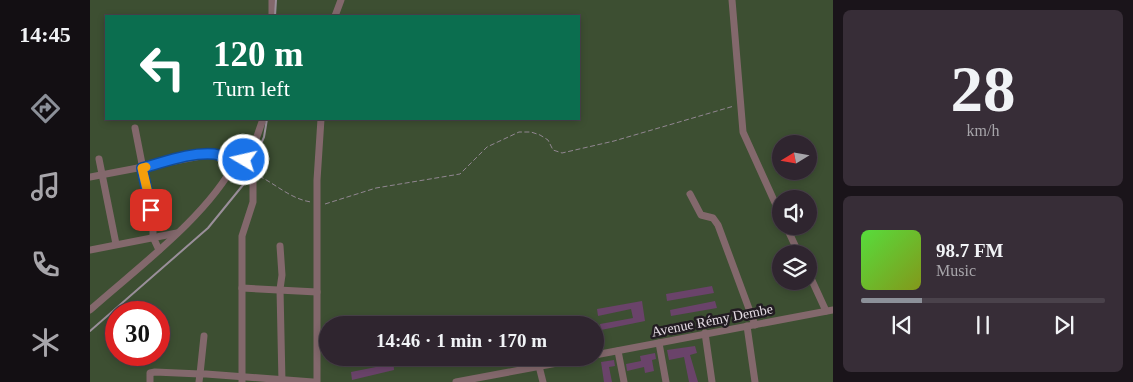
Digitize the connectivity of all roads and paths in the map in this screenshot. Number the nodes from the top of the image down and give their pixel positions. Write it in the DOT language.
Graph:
graph roads {
  1 [pos="272,0"];
  2 [pos="341,0"];
  3 [pos="732,0"];
  4 [pos="272,15"];
  5 [pos="334,15"];
  6 [pos="740,104"];
  7 [pos="263,120"];
  8 [pos="321,120"];
  9 [pos="135,128"];
  10 [pos="99,159"];
  11 [pos="236,161"];
  12 [pos="142,168"];
  13 [pos="253,172"];
  14 [pos="102,175"];
  15 [pos="90,177"];
  16 [pos="690,194"];
  17 [pos="772,197"];
  18 [pos="317,203"];
  19 [pos="177,233"];
  20 [pos="153,237"];
  21 [pos="116,244"];
  22 [pos="280,246"];
  23 [pos="90,250"];
  24 [pos="159,250"];
  25 [pos="242,288"];
  26 [pos="817,288"];
  27 [pos="280,289"];
  28 [pos="317,292"];
  29 [pos="90,310"];
  30 [pos="830,310"];
  31 [pos="751,325"];
  32 [pos="705,333"];
  33 [pos="204,336"];
  34 [pos="659,343"];
  35 [pos="618,351"];
  36 [pos="604,353"];
  37 [pos="539,366"];
  38 [pos="200,378"];
  39 [pos="242,379"];
  40 [pos="494,379"];
  41 [pos="281,381"];
  42 [pos="150,382"];
  43 [pos="313,382"];
  44 [pos="317,382"];
  45 [pos="456,382"];
  46 [pos="543,382"];
  47 [pos="624,382"];
  48 [pos="666,382"];
  49 [pos="712,382"];
  50 [pos="755,382"];
  1 -- 4 [label="street"];
  2 -- 5 [label="street"];
  3 -- 6 [label="street"];
  6 -- 17 [label="street"];
  6 -- 18 [label="path"];
  7 -- 11 [label="street"];
  8 -- 18 [label="street"];
  9 -- 12 [label="street"];
  10 -- 14 [label="street"];
  11 -- 12 [label="street"];
  11 -- 19 [label="street"];
  12 -- 14 [label="street"];
  12 -- 20 [label="street"];
  13 -- 18 [label="path"];
  13 -- 25 [label="street"];
  14 -- 15 [label="street"];
  14 -- 21 [label="street"];
  16 -- 31 [label="street"];
  18 -- 28 [label="street"];
  19 -- 20 [label="street"];
  19 -- 24 [label="street"];
  20 -- 21 [label="street"];
  20 -- 24 [label="street"];
  21 -- 23 [label="street"];
  22 -- 27 [label="street"];
  24 -- 29 [label="street"];
  25 -- 27 [label="street"];
  25 -- 39 [label="street"];
  26 -- 30 [label="street"];
  27 -- 28 [label="street"];
  27 -- 41 [label="street"];
  28 -- 44 [label="street"];
  30 -- 31 [label="street, Avenue Rémy Dembe"];
  31 -- 32 [label="street, Avenue Rémy Dembe"];
  31 -- 50 [label="street"];
  32 -- 34 [label="street, Avenue Rémy Dembe"];
  32 -- 49 [label="street"];
  33 -- 38 [label="street"];
  34 -- 35 [label="street, Avenue Rémy Dembe"];
  34 -- 48 [label="street"];
  35 -- 36 [label="street, Avenue Rémy Dembe"];
  35 -- 47 [label="street"];
  37 -- 40 [label="street"];
  37 -- 46 [label="street"];
  38 -- 39 [label="street"];
  38 -- 42 [label="street"];
  39 -- 41 [label="street"];
  40 -- 45 [label="street"];
  41 -- 43 [label="street"];
}
